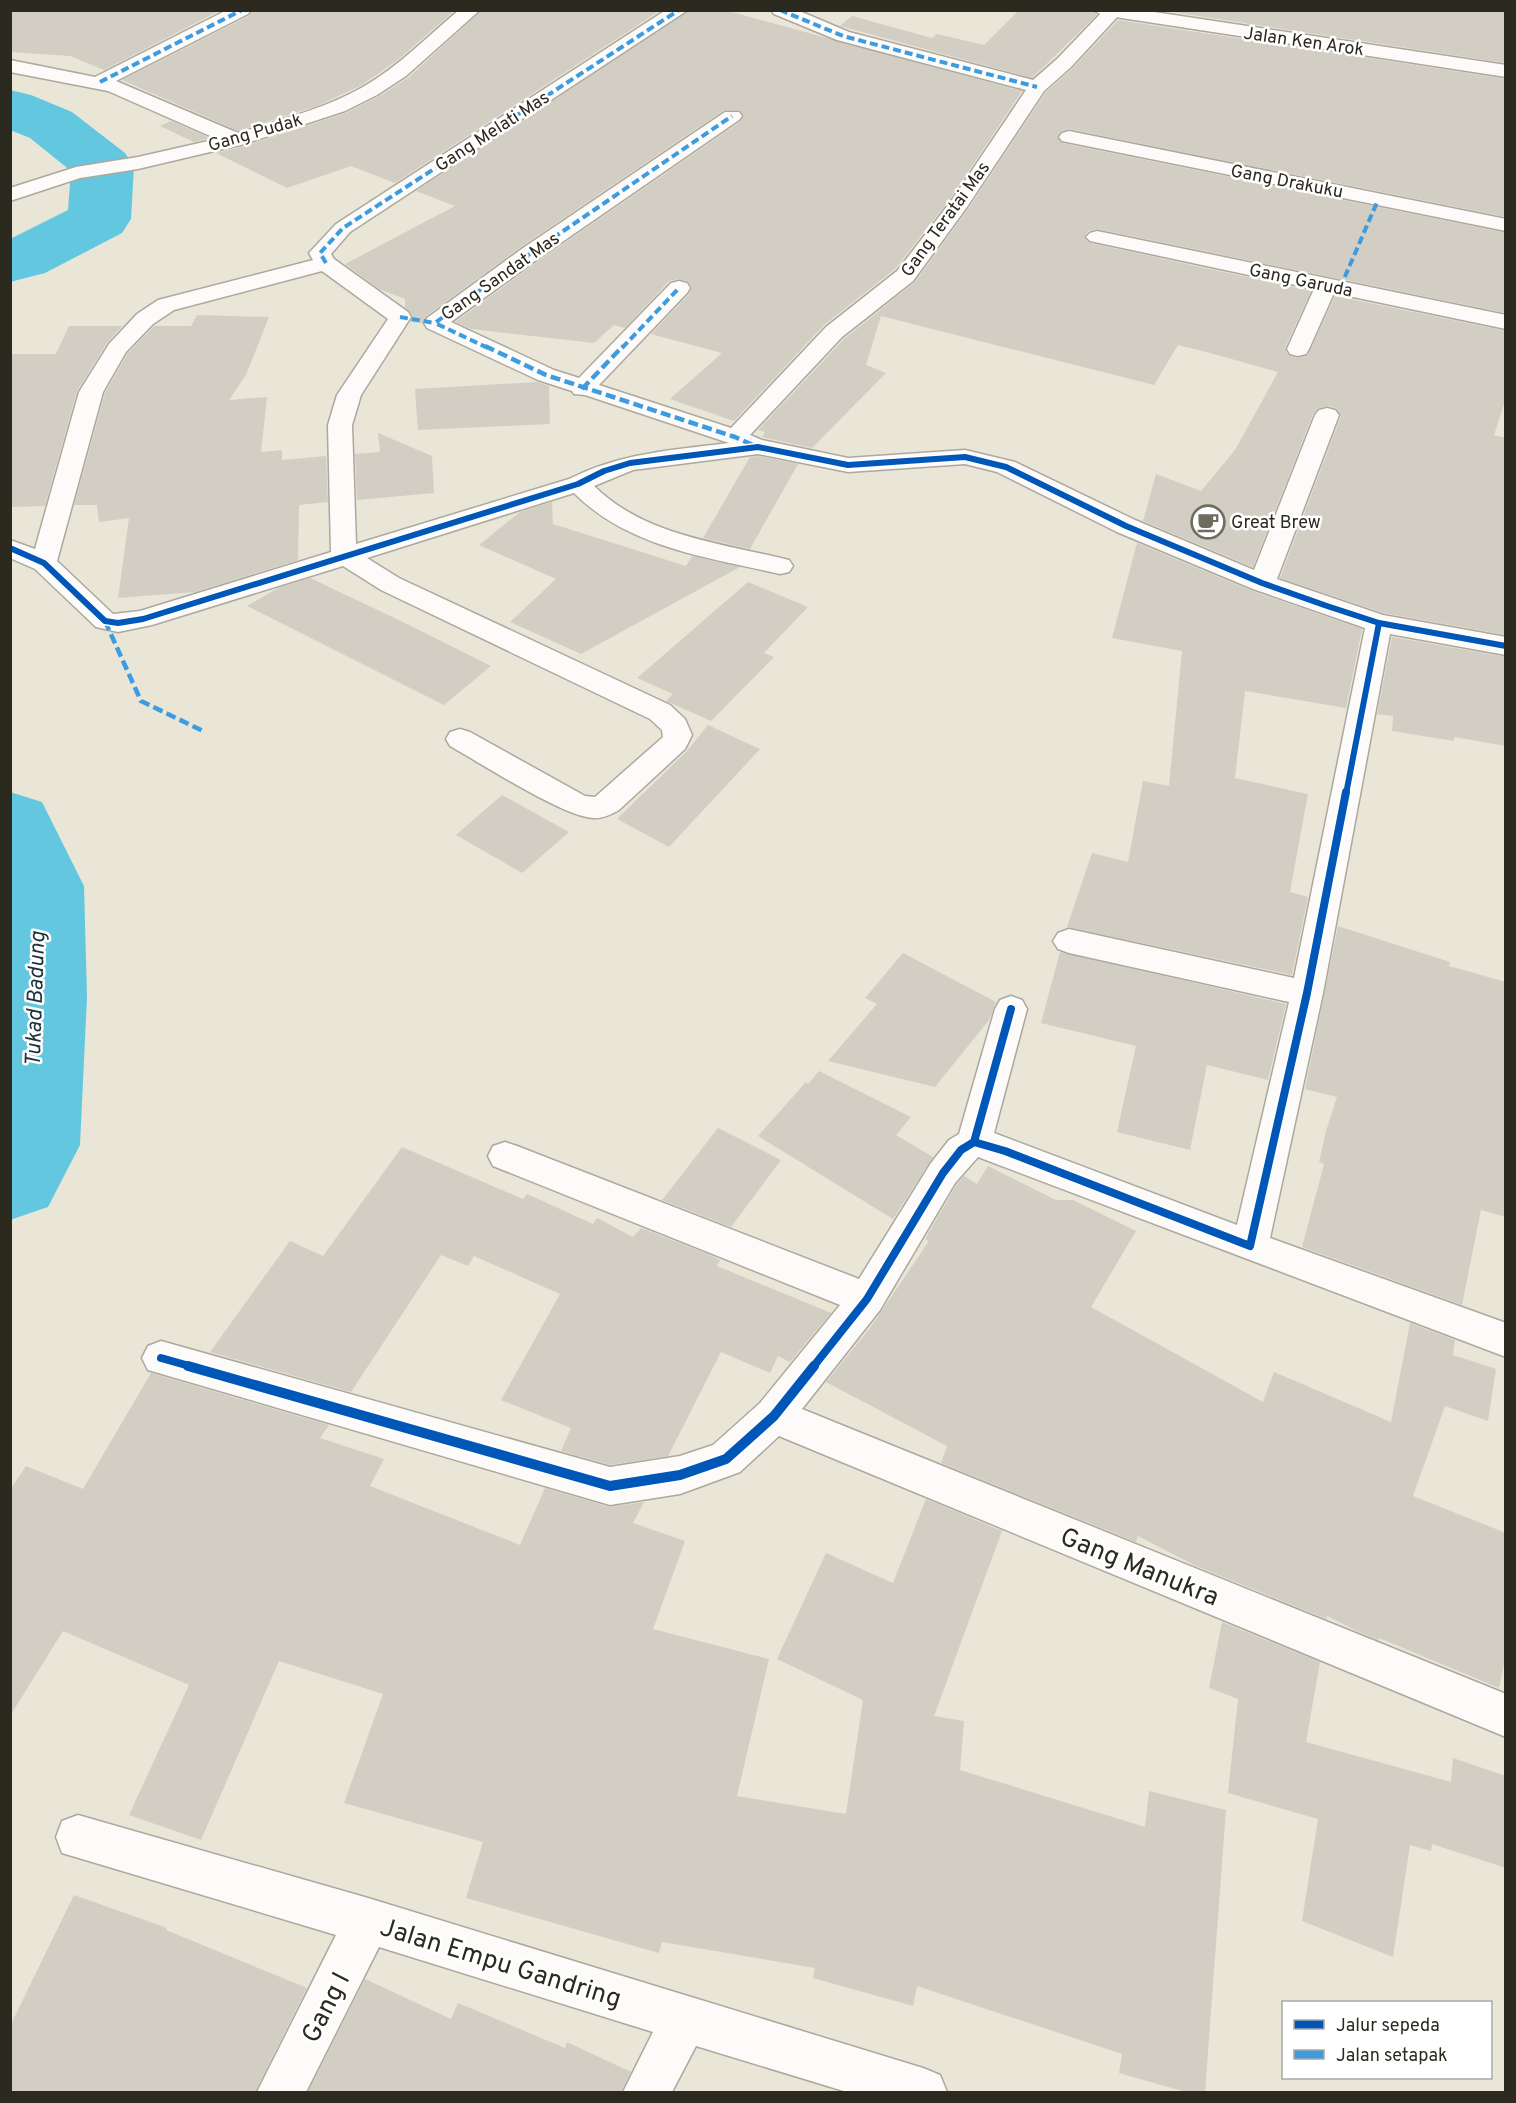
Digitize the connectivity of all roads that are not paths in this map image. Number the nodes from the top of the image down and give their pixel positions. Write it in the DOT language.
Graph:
graph roads {
  1 [pos="242,10"];
  2 [pos="471,10"];
  3 [pos="679,10"];
  4 [pos="780,10"];
  5 [pos="1107,11"];
  6 [pos="10,66"];
  7 [pos="1506,71"];
  8 [pos="100,82"];
  9 [pos="1037,87"];
  10 [pos="732,116"];
  11 [pos="1069,137"];
  12 [pos="237,140"];
  13 [pos="10,195"];
  14 [pos="1506,225"];
  15 [pos="1097,237"];
  16 [pos="326,263"];
  17 [pos="1326,286"];
  18 [pos="679,288"];
  19 [pos="1506,322"];
  20 [pos="1298,349"];
  21 [pos="582,389"];
  22 [pos="1327,415"];
  23 [pos="746,442"];
  24 [pos="578,484"];
  25 [pos="10,548"];
  26 [pos="344,555"];
  27 [pos="44,563"];
  28 [pos="780,566"];
  29 [pos="1262,583"];
  30 [pos="1379,623"];
  31 [pos="1506,646"];
  32 [pos="460,739"];
  33 [pos="1069,941"];
  34 [pos="1306,993"];
  35 [pos="1011,1009"];
  36 [pos="974,1142"];
  37 [pos="505,1156"];
  38 [pos="1250,1246"];
  39 [pos="867,1299"];
  40 [pos="1506,1340"];
  41 [pos="161,1358"];
  42 [pos="774,1416"];
  43 [pos="1506,1716"];
  44 [pos="78,1837"];
  45 [pos="368,1921"];
  46 [pos="685,2019"];
  47 [pos="281,2092"];
  48 [pos="646,2092"];
  49 [pos="918,2092"];
  1 -- 8 [label="street"];
  2 -- 12 [label="street, Gang Pudak"];
  3 -- 16 [label="street, Gang Melati Mas"];
  4 -- 9 [label="street"];
  5 -- 7 [label="street, Jalan Ken Arok"];
  5 -- 9 [label="street, Gang Teratai Mas"];
  6 -- 8 [label="street"];
  8 -- 12 [label="street"];
  9 -- 23 [label="street, Gang Teratai Mas"];
  10 -- 21 [label="street, Gang Sandat Mas"];
  11 -- 14 [label="street, Gang Drakuku"];
  12 -- 13 [label="street, Gang Pudak"];
  15 -- 17 [label="street, Gang Garuda"];
  16 -- 26 [label="street"];
  16 -- 27 [label="street"];
  17 -- 19 [label="street, Gang Garuda"];
  17 -- 20 [label="street"];
  18 -- 21 [label="street"];
  21 -- 23 [label="street, Gang Sandat Mas"];
  22 -- 29 [label="street"];
  23 -- 24 [label="street"];
  23 -- 29 [label="street"];
  24 -- 26 [label="street"];
  24 -- 28 [label="street"];
  25 -- 27 [label="street"];
  26 -- 27 [label="street"];
  26 -- 32 [label="street"];
  29 -- 30 [label="street"];
  30 -- 31 [label="street"];
  30 -- 34 [label="street"];
  33 -- 34 [label="street"];
  34 -- 38 [label="street"];
  35 -- 36 [label="street"];
  36 -- 38 [label="street"];
  36 -- 39 [label="street"];
  37 -- 39 [label="street"];
  38 -- 40 [label="street"];
  39 -- 42 [label="street"];
  41 -- 42 [label="street"];
  42 -- 43 [label="street, Gang Manukra"];
  44 -- 45 [label="street, Jalan Empu Gandring"];
  45 -- 46 [label="street, Jalan Empu Gandring"];
  45 -- 47 [label="street, Gang I"];
  46 -- 48 [label="street"];
  46 -- 49 [label="street, Jalan Empu Gandring"];
}
